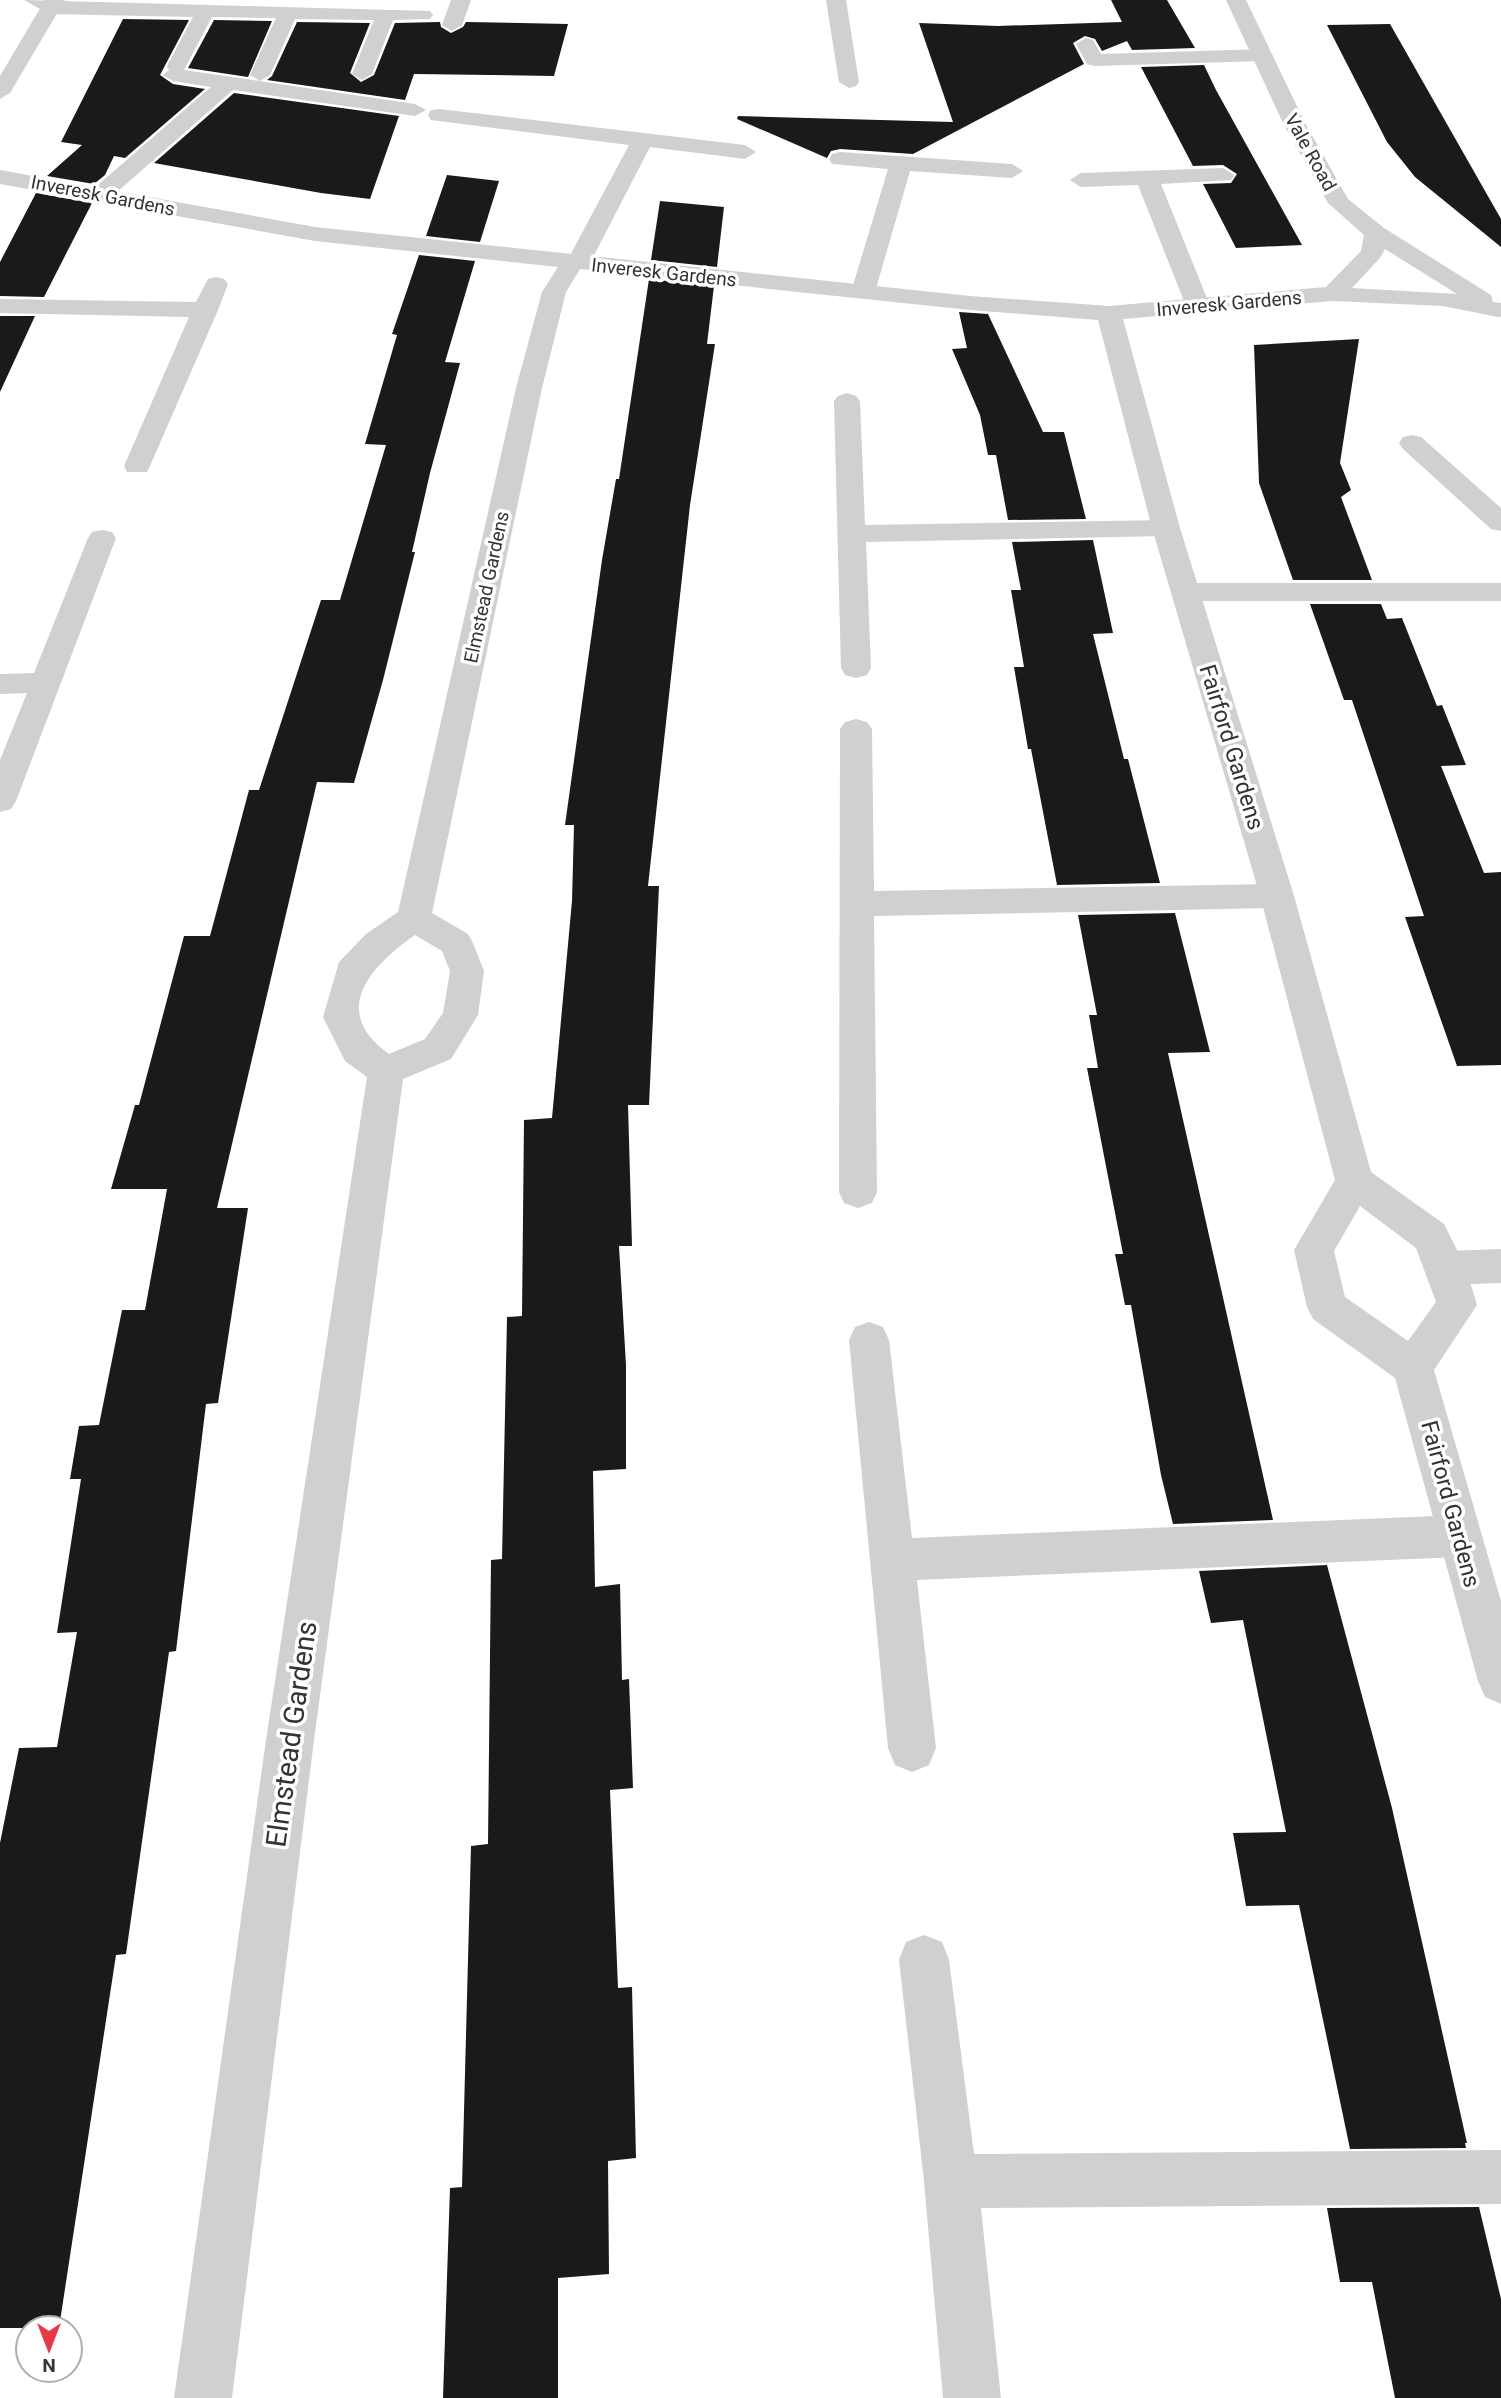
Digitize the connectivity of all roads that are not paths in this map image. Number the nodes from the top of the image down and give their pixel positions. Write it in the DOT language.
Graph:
graph roads {
  1 [pos="461,0"];
  2 [pos="836,0"];
  3 [pos="1236,0"];
  4 [pos="46,3"];
  5 [pos="205,12"];
  6 [pos="288,13"];
  7 [pos="386,15"];
  8 [pos="423,15"];
  9 [pos="452,25"];
  10 [pos="1086,44"];
  11 [pos="1264,55"];
  12 [pos="362,74"];
  13 [pos="260,75"];
  14 [pos="849,82"];
  15 [pos="228,83"];
  16 [pos="0,93"];
  17 [pos="415,110"];
  18 [pos="439,115"];
  19 [pos="643,139"];
  20 [pos="745,152"];
  21 [pos="840,159"];
  22 [pos="901,163"];
  23 [pos="1012,171"];
  24 [pos="1223,175"];
  25 [pos="0,177"];
  26 [pos="1147,178"];
  27 [pos="1080,180"];
  28 [pos="100,195"];
  29 [pos="1376,233"];
  30 [pos="575,263"];
  31 [pos="216,284"];
  32 [pos="863,292"];
  33 [pos="1333,294"];
  34 [pos="0,306"];
  35 [pos="1198,306"];
  36 [pos="206,310"];
  37 [pos="1499,311"];
  38 [pos="1110,313"];
  39 [pos="847,401"];
  40 [pos="1412,443"];
  41 [pos="137,466"];
  42 [pos="1501,523"];
  43 [pos="1166,528"];
  44 [pos="852,534"];
  45 [pos="102,538"];
  46 [pos="1185,592"];
  47 [pos="1501,592"];
  48 [pos="856,668"];
  49 [pos="46,683"];
  50 [pos="0,684"];
  51 [pos="856,729"];
  52 [pos="0,801"];
  53 [pos="1277,896"];
  54 [pos="855,905"];
  55 [pos="414,918"];
  56 [pos="386,1071"];
  57 [pos="1354,1181"];
  58 [pos="858,1192"];
  59 [pos="1501,1266"];
  60 [pos="1446,1268"];
  61 [pos="869,1340"];
  62 [pos="1413,1367"];
  63 [pos="1459,1536"];
  64 [pos="890,1560"];
  65 [pos="1501,1681"];
  66 [pos="912,1748"];
  67 [pos="924,1960"];
  68 [pos="1501,2177"];
  69 [pos="951,2181"];
  70 [pos="203,2398"];
  71 [pos="972,2398"];
  1 -- 9 [label="street"];
  2 -- 14 [label="street"];
  3 -- 11 [label="street, Vale Road"];
  4 -- 5 [label="street"];
  4 -- 16 [label="street"];
  5 -- 6 [label="street"];
  5 -- 15 [label="street"];
  6 -- 7 [label="street"];
  6 -- 13 [label="street"];
  7 -- 8 [label="street"];
  7 -- 12 [label="street"];
  10 -- 11 [label="street"];
  11 -- 29 [label="street, Vale Road"];
  15 -- 17 [label="street"];
  15 -- 28 [label="street"];
  18 -- 19 [label="street"];
  19 -- 20 [label="street"];
  19 -- 30 [label="street, Elmstead Gardens"];
  21 -- 22 [label="street"];
  22 -- 23 [label="street"];
  22 -- 32 [label="street"];
  24 -- 26 [label="street"];
  25 -- 28 [label="street, Inveresk Gardens"];
  26 -- 27 [label="street"];
  26 -- 35 [label="street"];
  28 -- 30 [label="street, Inveresk Gardens"];
  29 -- 33 [label="street, Inveresk Gardens"];
  29 -- 37 [label="street, Vale Road"];
  30 -- 32 [label="street, Inveresk Gardens"];
  30 -- 55 [label="street, Elmstead Gardens"];
  31 -- 36 [label="street"];
  32 -- 38 [label="street, Inveresk Gardens"];
  33 -- 35 [label="street, Inveresk Gardens"];
  33 -- 37 [label="street, Inveresk Gardens"];
  34 -- 36 [label="street"];
  35 -- 38 [label="street, Inveresk Gardens"];
  36 -- 41 [label="street"];
  38 -- 43 [label="street, Fairford Gardens"];
  39 -- 44 [label="street"];
  40 -- 42 [label="street"];
  43 -- 44 [label="street"];
  43 -- 46 [label="street, Fairford Gardens"];
  44 -- 48 [label="street"];
  45 -- 49 [label="street"];
  46 -- 47 [label="street"];
  46 -- 53 [label="street, Fairford Gardens"];
  49 -- 50 [label="street"];
  49 -- 52 [label="street"];
  51 -- 54 [label="street"];
  53 -- 54 [label="street"];
  53 -- 57 [label="street, Fairford Gardens"];
  54 -- 58 [label="street"];
  55 -- 56 [label="street"];
  55 -- 56 [label="street"];
  56 -- 70 [label="street, Elmstead Gardens"];
  57 -- 60 [label="street"];
  57 -- 62 [label="street"];
  59 -- 60 [label="street"];
  60 -- 62 [label="street"];
  61 -- 64 [label="street"];
  62 -- 63 [label="street, Fairford Gardens"];
  63 -- 64 [label="street"];
  63 -- 65 [label="street, Fairford Gardens"];
  64 -- 66 [label="street"];
  67 -- 69 [label="street"];
  68 -- 69 [label="street"];
  69 -- 71 [label="street"];
}
